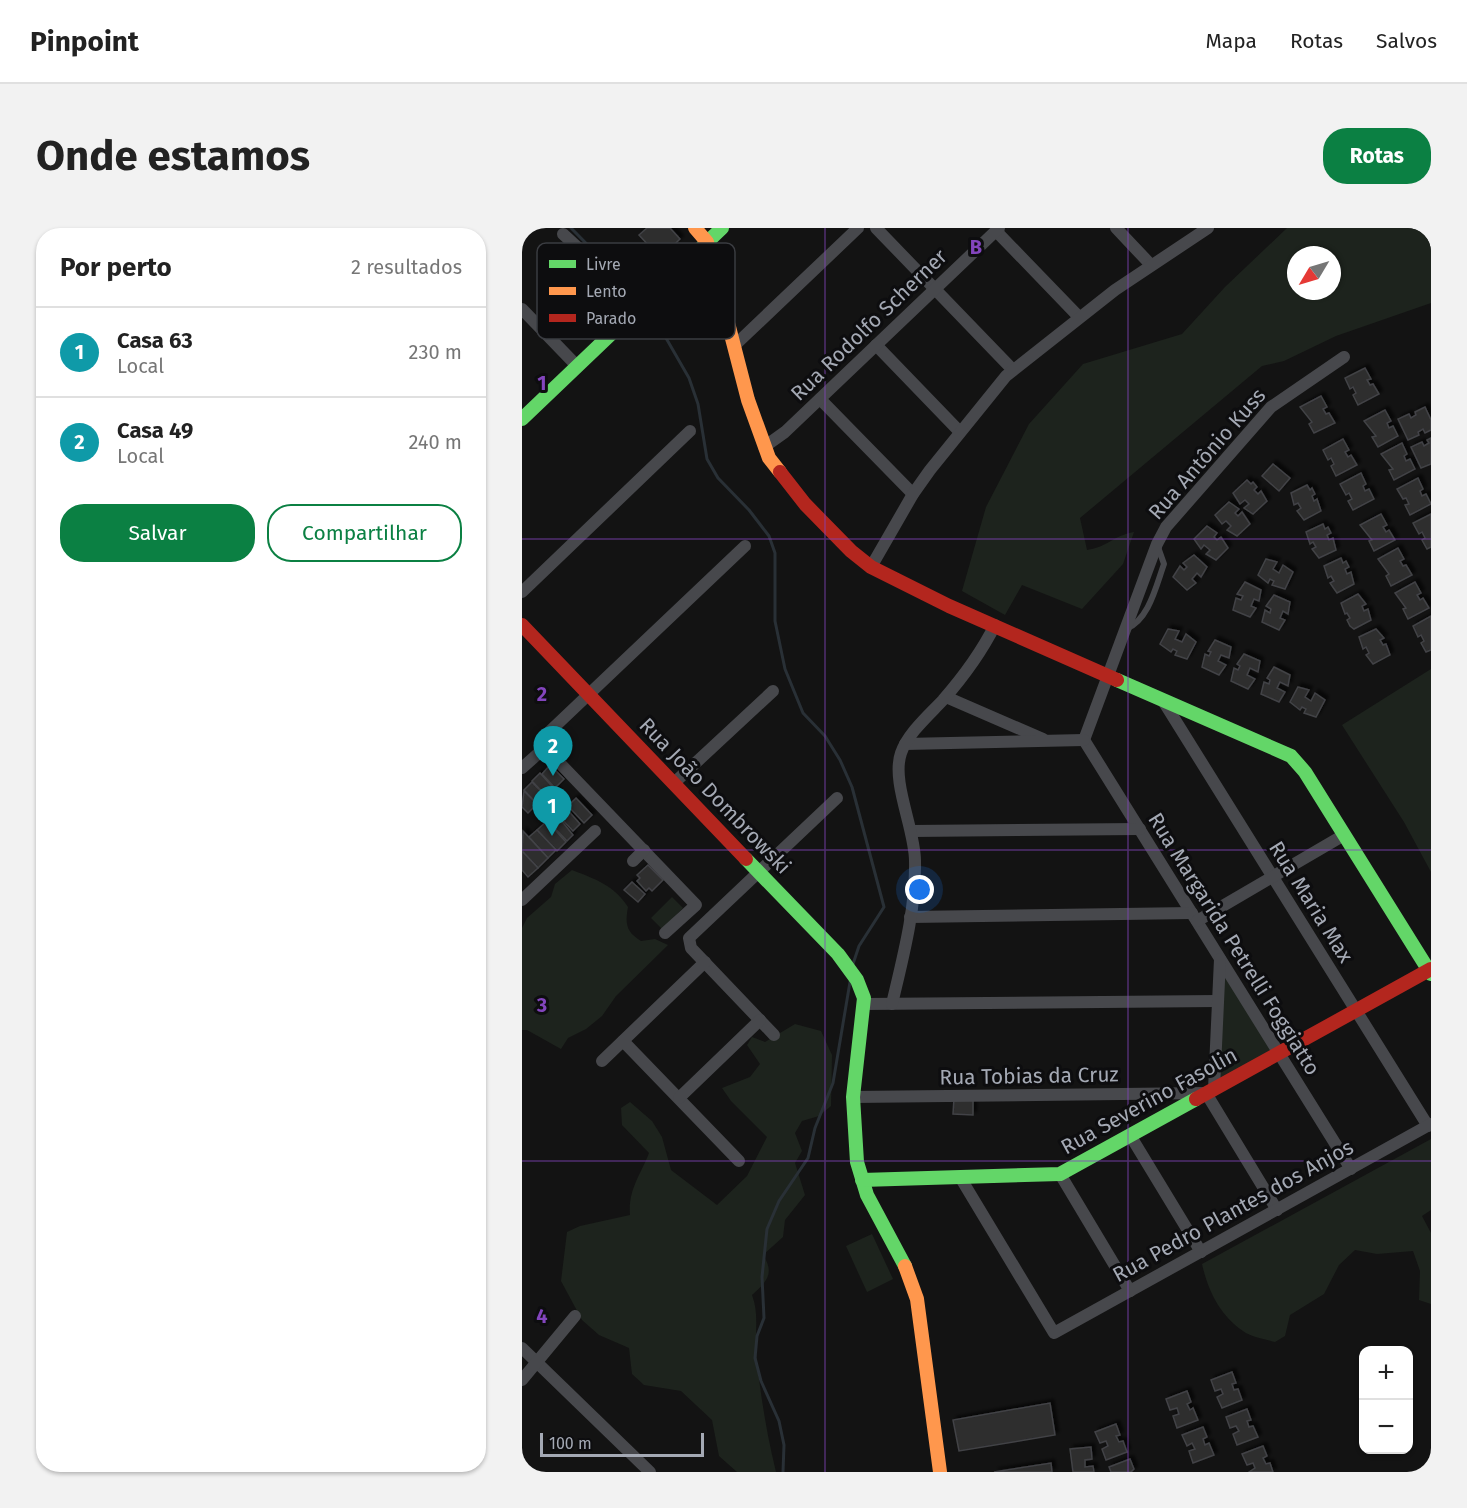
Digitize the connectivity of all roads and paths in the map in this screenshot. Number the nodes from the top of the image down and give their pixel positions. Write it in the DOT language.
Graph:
graph roads {
  1 [pos="695,228"];
  2 [pos="722,228"];
  3 [pos="858,228"];
  4 [pos="876,228"];
  5 [pos="1116,228"];
  6 [pos="1208,228"];
  7 [pos="998,229"];
  8 [pos="563,234"];
  9 [pos="707,242"];
  10 [pos="573,243"];
  11 [pos="1151,265"];
  12 [pos="935,289"];
  13 [pos="522,309"];
  14 [pos="1079,317"];
  15 [pos="537,325"];
  16 [pos="551,339"];
  17 [pos="605,339"];
  18 [pos="732,339"];
  19 [pos="876,345"];
  20 [pos="734,346"];
  21 [pos="1344,357"];
  22 [pos="577,366"];
  23 [pos="1013,370"];
  24 [pos="820,399"];
  25 [pos="522,419"];
  26 [pos="959,430"];
  27 [pos="690,431"];
  28 [pos="764,447"];
  29 [pos="913,494"];
  30 [pos="745,546"];
  31 [pos="871,567"];
  32 [pos="522,592"];
  33 [pos="522,625"];
  34 [pos="995,625"];
  35 [pos="1108,675"];
  36 [pos="773,692"];
  37 [pos="589,694"];
  38 [pos="946,697"];
  39 [pos="1161,698"];
  40 [pos="549,732"];
  41 [pos="1084,740"];
  42 [pos="1047,741"];
  43 [pos="905,744"];
  44 [pos="522,768"];
  45 [pos="674,783"];
  46 [pos="837,798"];
  47 [pos="1140,829"];
  48 [pos="595,831"];
  49 [pos="911,831"];
  50 [pos="1344,835"];
  51 [pos="644,850"];
  52 [pos="633,861"];
  53 [pos="760,873"];
  54 [pos="1273,877"];
  55 [pos="522,900"];
  56 [pos="910,917"];
  57 [pos="1194,917"];
  58 [pos="665,933"];
  59 [pos="1220,959"];
  60 [pos="705,962"];
  61 [pos="1430,971"];
  62 [pos="1218,1001"];
  63 [pos="864,1004"];
  64 [pos="892,1004"];
  65 [pos="1356,1010"];
  66 [pos="760,1020"];
  67 [pos="774,1035"];
  68 [pos="623,1041"];
  69 [pos="1279,1053"];
  70 [pos="602,1061"];
  71 [pos="1210,1091"];
  72 [pos="853,1097"];
  73 [pos="679,1098"];
  74 [pos="1429,1125"];
  75 [pos="1130,1135"];
  76 [pos="739,1161"];
  77 [pos="1351,1169"];
  78 [pos="1060,1174"];
  79 [pos="960,1177"];
  80 [pos="862,1180"];
  81 [pos="1277,1210"];
  82 [pos="1201,1252"];
  83 [pos="1130,1291"];
  84 [pos="575,1316"];
  85 [pos="522,1348"];
  86 [pos="537,1362"];
  87 [pos="522,1380"];
  88 [pos="650,1472"];
  89 [pos="940,1472"];
  1 -- 9 [label="street"];
  2 -- 9 [label="street"];
  3 -- 20 [label="street"];
  4 -- 12 [label="street"];
  5 -- 11 [label="street"];
  6 -- 11 [label="street"];
  7 -- 12 [label="street, Rua Rodolfo Scherner"];
  7 -- 14 [label="street"];
  8 -- 10 [label="street"];
  11 -- 14 [label="street"];
  12 -- 19 [label="street, Rua Rodolfo Scherner"];
  12 -- 23 [label="street"];
  13 -- 15 [label="street"];
  14 -- 23 [label="street"];
  16 -- 22 [label="street"];
  17 -- 22 [label="street"];
  18 -- 20 [label="street"];
  19 -- 24 [label="street, Rua Rodolfo Scherner"];
  19 -- 26 [label="street"];
  20 -- 28 [label="street"];
  21 -- 35 [label="street, Rua Antônio Kuss"];
  22 -- 25 [label="street"];
  23 -- 26 [label="street"];
  24 -- 28 [label="street, Rua Rodolfo Scherner"];
  24 -- 29 [label="street"];
  26 -- 29 [label="street"];
  27 -- 32 [label="street"];
  28 -- 31 [label="street"];
  29 -- 31 [label="street"];
  30 -- 37 [label="street"];
  31 -- 34 [label="street"];
  33 -- 37 [label="street, Rua João Dombrowski"];
  34 -- 35 [label="street"];
  34 -- 38 [label="street"];
  35 -- 39 [label="street"];
  35 -- 41 [label="street, Rua Antônio Kuss"];
  36 -- 45 [label="street"];
  37 -- 40 [label="street"];
  37 -- 45 [label="street, Rua João Dombrowski"];
  38 -- 42 [label="street"];
  38 -- 43 [label="street"];
  39 -- 50 [label="street"];
  39 -- 54 [label="street, Rua Maria Max"];
  41 -- 42 [label="street"];
  41 -- 47 [label="street, Rua Margarida Petrelli Foggiatto"];
  42 -- 43 [label="street"];
  43 -- 49 [label="street"];
  44 -- 51 [label="street"];
  45 -- 53 [label="street, Rua João Dombrowski"];
  46 -- 53 [label="street"];
  47 -- 49 [label="street"];
  47 -- 57 [label="street, Rua Margarida Petrelli Foggiatto"];
  48 -- 55 [label="street"];
  49 -- 56 [label="street"];
  50 -- 54 [label="street"];
  50 -- 61 [label="street"];
  51 -- 52 [label="street"];
  51 -- 58 [label="street"];
  53 -- 60 [label="street"];
  53 -- 63 [label="street, Rua João Dombrowski"];
  54 -- 57 [label="street"];
  54 -- 65 [label="street, Rua Maria Max"];
  56 -- 57 [label="street"];
  56 -- 64 [label="street"];
  57 -- 59 [label="street, Rua Margarida Petrelli Foggiatto"];
  59 -- 62 [label="street"];
  59 -- 69 [label="street, Rua Margarida Petrelli Foggiatto"];
  60 -- 66 [label="street"];
  60 -- 68 [label="street"];
  61 -- 65 [label="street, Rua Severino Fasolin"];
  62 -- 64 [label="street"];
  62 -- 71 [label="street"];
  63 -- 64 [label="street"];
  63 -- 72 [label="street"];
  65 -- 69 [label="street, Rua Severino Fasolin"];
  65 -- 74 [label="street, Rua Maria Max"];
  66 -- 67 [label="street"];
  66 -- 73 [label="street"];
  68 -- 70 [label="street"];
  68 -- 73 [label="street"];
  69 -- 71 [label="street, Rua Severino Fasolin"];
  69 -- 77 [label="street, Rua Margarida Petrelli Foggiatto"];
  71 -- 72 [label="street, Rua Tobias da Cruz"];
  71 -- 75 [label="street, Rua Severino Fasolin"];
  71 -- 81 [label="street"];
  72 -- 80 [label="street"];
  73 -- 76 [label="street"];
  74 -- 77 [label="street, Rua Pedro Plantes dos Anjos"];
  75 -- 78 [label="street, Rua Severino Fasolin"];
  75 -- 82 [label="street"];
  77 -- 81 [label="street, Rua Pedro Plantes dos Anjos"];
  78 -- 79 [label="street, Rua Severino Fasolin"];
  78 -- 83 [label="street"];
  79 -- 80 [label="street, Rua Severino Fasolin"];
  79 -- 83 [label="street, Rua Pedro Plantes dos Anjos"];
  80 -- 89 [label="street"];
  81 -- 82 [label="street, Rua Pedro Plantes dos Anjos"];
  82 -- 83 [label="street, Rua Pedro Plantes dos Anjos"];
  84 -- 86 [label="street"];
  85 -- 86 [label="street"];
  86 -- 87 [label="street"];
  86 -- 88 [label="street"];
}
